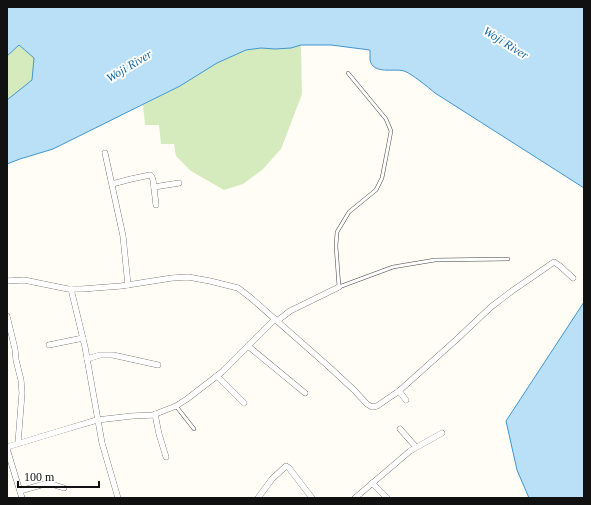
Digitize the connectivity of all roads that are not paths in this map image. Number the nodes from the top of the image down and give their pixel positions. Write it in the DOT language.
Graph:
graph roads {
  1 [pos="348,73"];
  2 [pos="105,153"];
  3 [pos="178,183"];
  4 [pos="112,184"];
  5 [pos="154,187"];
  6 [pos="156,205"];
  7 [pos="508,259"];
  8 [pos="573,278"];
  9 [pos="7,281"];
  10 [pos="128,285"];
  11 [pos="339,287"];
  12 [pos="71,289"];
  13 [pos="7,316"];
  14 [pos="276,320"];
  15 [pos="83,338"];
  16 [pos="49,345"];
  17 [pos="248,346"];
  18 [pos="87,359"];
  19 [pos="158,365"];
  20 [pos="217,376"];
  21 [pos="399,391"];
  22 [pos="305,393"];
  23 [pos="406,400"];
  24 [pos="244,403"];
  25 [pos="176,406"];
  26 [pos="155,414"];
  27 [pos="97,420"];
  28 [pos="194,429"];
  29 [pos="400,430"];
  30 [pos="442,433"];
  31 [pos="18,444"];
  32 [pos="416,447"];
  33 [pos="7,448"];
  34 [pos="166,457"];
  35 [pos="372,483"];
  36 [pos="64,488"];
  37 [pos="20,491"];
  38 [pos="22,498"];
  39 [pos="118,498"];
  40 [pos="258,498"];
  41 [pos="312,498"];
  42 [pos="355,498"];
  43 [pos="388,498"];
  1 -- 11 [label="lane"];
  2 -- 4 [label="street"];
  3 -- 5 [label="street"];
  4 -- 5 [label="street"];
  4 -- 10 [label="street"];
  5 -- 6 [label="street"];
  7 -- 11 [label="lane"];
  8 -- 21 [label="street"];
  9 -- 12 [label="street"];
  10 -- 12 [label="street"];
  10 -- 14 [label="street"];
  11 -- 14 [label="street"];
  12 -- 15 [label="street"];
  13 -- 31 [label="street"];
  14 -- 17 [label="street"];
  14 -- 21 [label="street"];
  15 -- 16 [label="street"];
  15 -- 18 [label="street"];
  17 -- 20 [label="street"];
  17 -- 22 [label="street"];
  18 -- 19 [label="street"];
  18 -- 27 [label="street"];
  20 -- 24 [label="street"];
  20 -- 25 [label="street"];
  21 -- 23 [label="street"];
  25 -- 26 [label="street"];
  25 -- 28 [label="lane"];
  26 -- 27 [label="street"];
  26 -- 34 [label="street"];
  27 -- 31 [label="street"];
  27 -- 39 [label="street"];
  29 -- 32 [label="street"];
  30 -- 32 [label="street"];
  31 -- 33 [label="street"];
  32 -- 35 [label="street"];
  33 -- 37 [label="street"];
  35 -- 42 [label="street"];
  35 -- 43 [label="street"];
  36 -- 37 [label="street"];
  37 -- 38 [label="street"];
  40 -- 41 [label="street"];
}
